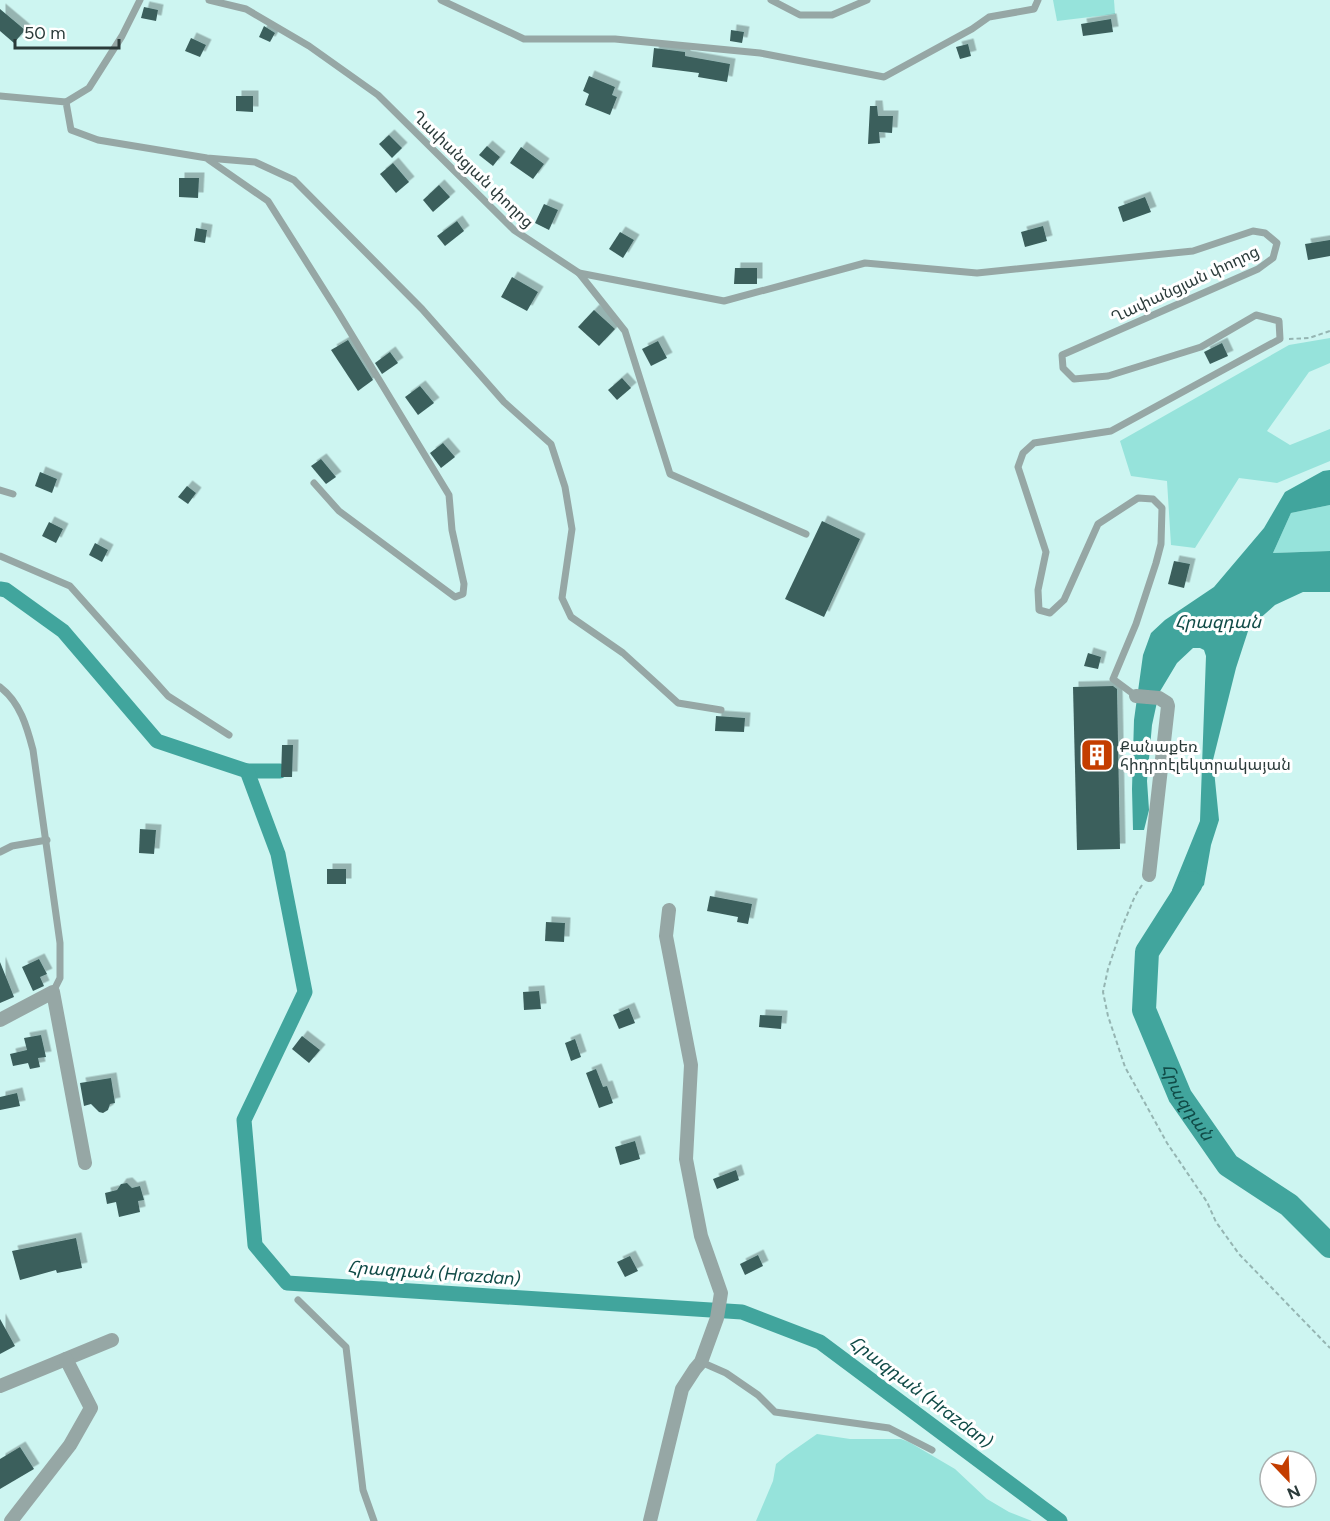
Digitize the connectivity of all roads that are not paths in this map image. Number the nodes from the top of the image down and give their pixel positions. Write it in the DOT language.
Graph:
graph roads {
  1 [pos="140,0"];
  2 [pos="209,0"];
  3 [pos="441,0"];
  4 [pos="771,0"];
  5 [pos="867,0"];
  6 [pos="1038,0"];
  7 [pos="0,96"];
  8 [pos="66,102"];
  9 [pos="207,158"];
  10 [pos="579,273"];
  11 [pos="314,483"];
  12 [pos="0,490"];
  13 [pos="14,494"];
  14 [pos="806,534"];
  15 [pos="0,556"];
  16 [pos="0,687"];
  17 [pos="1136,696"];
  18 [pos="721,710"];
  19 [pos="229,735"];
  20 [pos="47,840"];
  21 [pos="0,852"];
  22 [pos="1149,875"];
  23 [pos="669,910"];
  24 [pos="53,992"];
  25 [pos="0,1020"];
  26 [pos="85,1163"];
  27 [pos="298,1300"];
  28 [pos="112,1340"];
  29 [pos="66,1359"];
  30 [pos="701,1362"];
  31 [pos="0,1386"];
  32 [pos="932,1450"];
  33 [pos="11,1521"];
  34 [pos="374,1521"];
  35 [pos="650,1521"];
  1 -- 8 [label="lane"];
  2 -- 10 [label="lane, Ղափանցյան փողոց"];
  3 -- 6 [label="lane"];
  4 -- 5 [label="lane"];
  7 -- 8 [label="lane"];
  8 -- 9 [label="lane"];
  9 -- 11 [label="lane"];
  9 -- 18 [label="lane"];
  10 -- 14 [label="lane"];
  10 -- 17 [label="lane, Ղափանցյան փողոց"];
  12 -- 13 [label="lane"];
  15 -- 19 [label="lane"];
  16 -- 20 [label="lane"];
  17 -- 22 [label="street"];
  20 -- 21 [label="lane"];
  20 -- 24 [label="lane"];
  23 -- 30 [label="street"];
  24 -- 25 [label="street"];
  24 -- 26 [label="street"];
  27 -- 34 [label="lane"];
  28 -- 29 [label="street"];
  29 -- 31 [label="street"];
  29 -- 33 [label="street"];
  30 -- 32 [label="lane"];
  30 -- 35 [label="street"];
}
